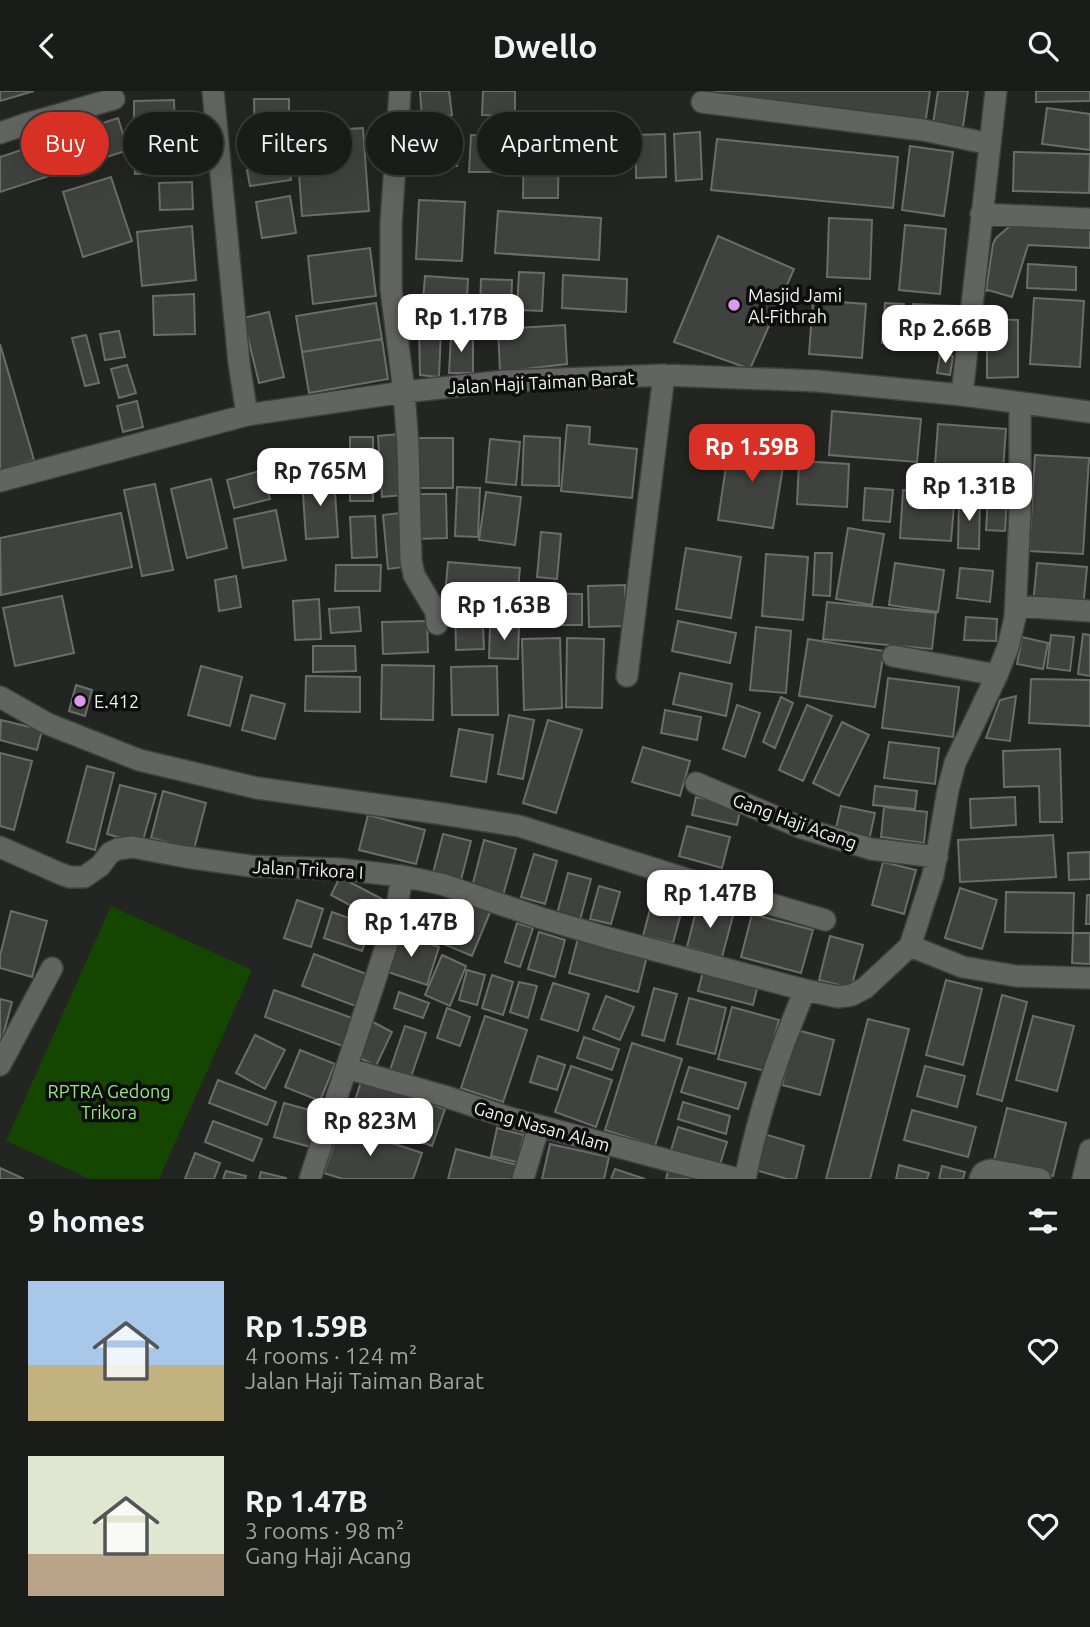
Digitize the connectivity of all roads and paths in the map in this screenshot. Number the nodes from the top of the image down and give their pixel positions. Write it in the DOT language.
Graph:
graph roads {
  1 [pos="213,91"];
  2 [pos="400,91"];
  3 [pos="996,91"];
  4 [pos="114,99"];
  5 [pos="702,102"];
  6 [pos="0,133"];
  7 [pos="990,144"];
  8 [pos="981,214"];
  9 [pos="1090,219"];
  10 [pos="664,375"];
  11 [pos="404,391"];
  12 [pos="962,395"];
  13 [pos="1020,403"];
  14 [pos="1090,412"];
  15 [pos="247,415"];
  16 [pos="0,481"];
  17 [pos="1016,606"];
  18 [pos="1090,611"];
  19 [pos="438,624"];
  20 [pos="893,656"];
  21 [pos="627,675"];
  22 [pos="997,675"];
  23 [pos="0,697"];
  24 [pos="696,783"];
  25 [pos="0,847"];
  26 [pos="937,857"];
  27 [pos="402,876"];
  28 [pos="825,920"];
  29 [pos="910,946"];
  30 [pos="52,968"];
  31 [pos="1090,978"];
  32 [pos="805,990"];
  33 [pos="0,1065"];
  34 [pos="346,1068"];
  35 [pos="538,1126"];
  36 [pos="1090,1150"];
  37 [pos="310,1179"];
  38 [pos="523,1179"];
  39 [pos="738,1179"];
  40 [pos="745,1179"];
  41 [pos="980,1179"];
  42 [pos="1040,1179"];
  43 [pos="1083,1179"];
  1 -- 15 [label="street"];
  2 -- 11 [label="street"];
  3 -- 7 [label="street"];
  4 -- 6 [label="street"];
  5 -- 7 [label="street"];
  7 -- 8 [label="street"];
  8 -- 9 [label="street"];
  8 -- 12 [label="street"];
  10 -- 11 [label="street, Jalan Haji Taiman Barat"];
  10 -- 12 [label="street, Jalan Haji Taiman Barat"];
  10 -- 21 [label="street"];
  11 -- 15 [label="street, Jalan Haji Taiman Barat"];
  11 -- 19 [label="street"];
  12 -- 13 [label="street, Jalan Haji Taiman Barat"];
  13 -- 14 [label="street, Jalan Haji Taiman Barat"];
  13 -- 17 [label="street"];
  15 -- 16 [label="street, Jalan Haji Taiman Barat"];
  17 -- 18 [label="street"];
  17 -- 22 [label="street"];
  20 -- 22 [label="street"];
  22 -- 26 [label="street"];
  23 -- 28 [label="street"];
  24 -- 26 [label="street, Gang Haji Acang"];
  25 -- 27 [label="street, Jalan Trikora I"];
  26 -- 29 [label="street"];
  27 -- 32 [label="street, Jalan Trikora I"];
  27 -- 34 [label="street"];
  29 -- 31 [label="street"];
  29 -- 32 [label="street, Jalan Trikora I"];
  30 -- 33 [label="street"];
  32 -- 40 [label="street"];
  34 -- 35 [label="street, Gang Nasan Alam"];
  34 -- 37 [label="street"];
  35 -- 38 [label="street"];
  35 -- 39 [label="street, Gang Nasan Alam"];
  36 -- 43 [label="street"];
  41 -- 42 [label="street"];
}
